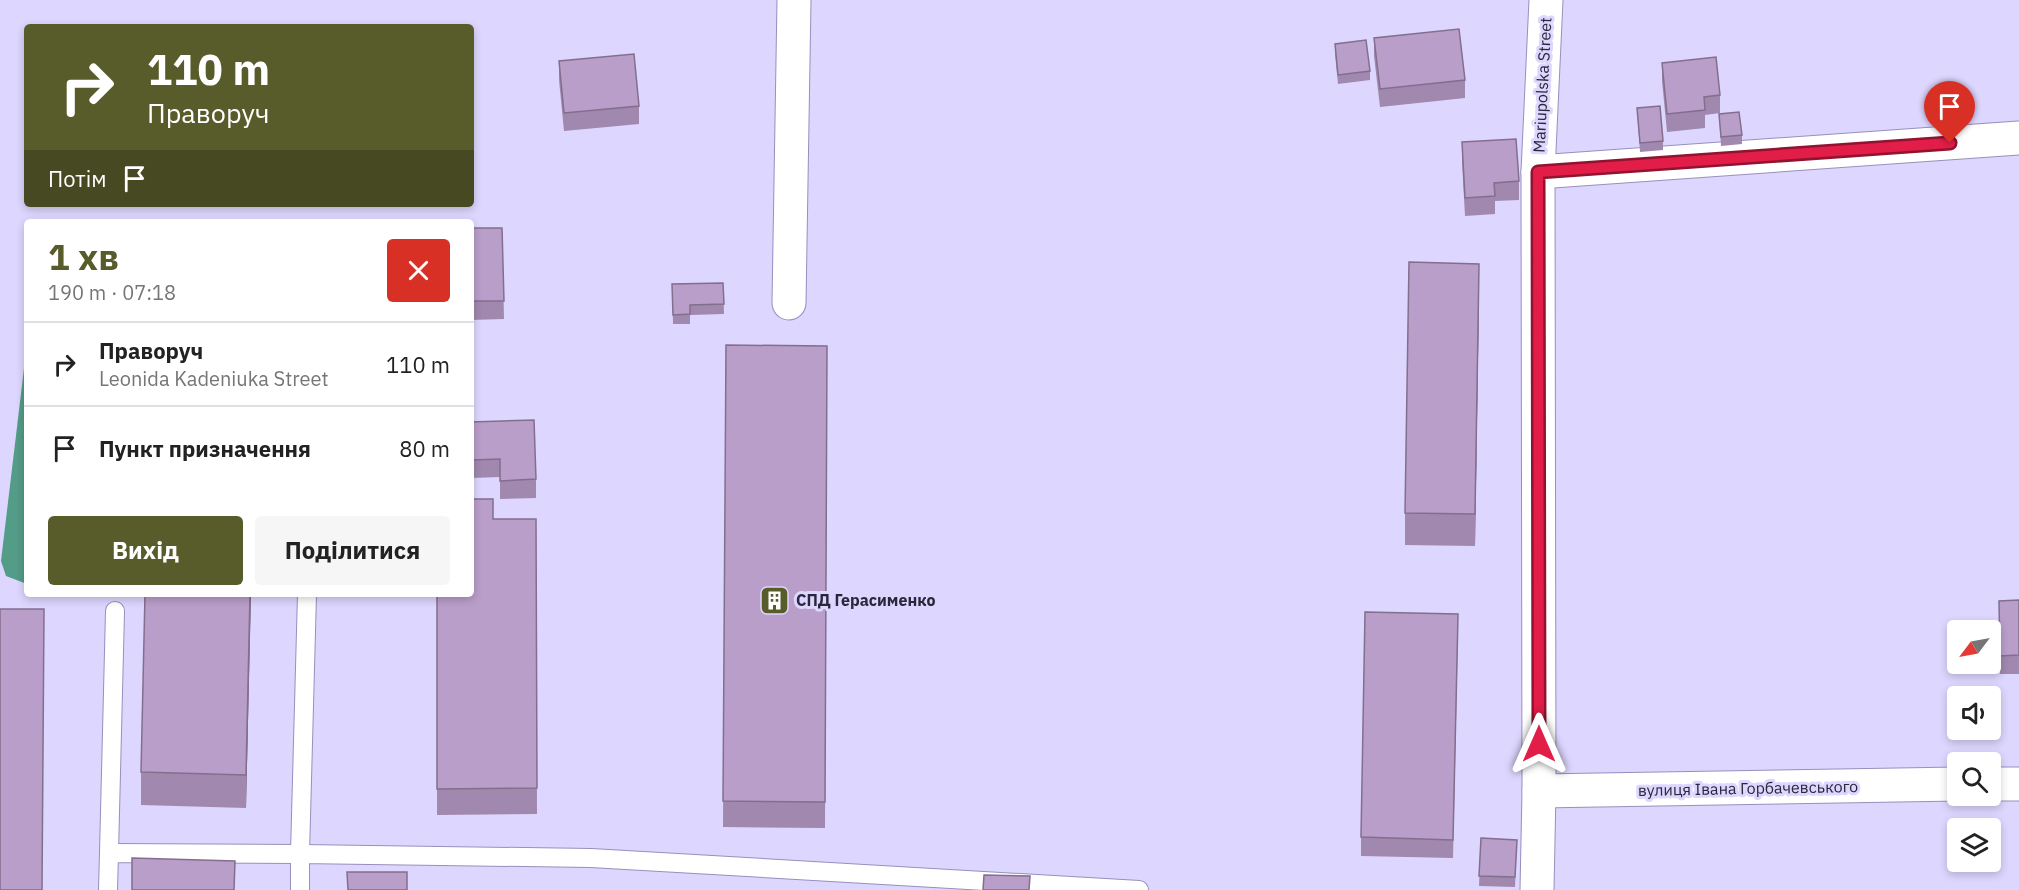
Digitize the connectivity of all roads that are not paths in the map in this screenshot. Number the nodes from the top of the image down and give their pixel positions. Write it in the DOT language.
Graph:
graph roads {
  1 [pos="794,0"];
  2 [pos="1546,0"];
  3 [pos="2019,138"];
  4 [pos="1538,172"];
  5 [pos="789,303"];
  6 [pos="307,597"];
  7 [pos="115,611"];
  8 [pos="2019,783"];
  9 [pos="1947,784"];
  10 [pos="2001,784"];
  11 [pos="1539,791"];
  12 [pos="109,853"];
  13 [pos="300,854"];
  14 [pos="108,890"];
  15 [pos="300,890"];
  16 [pos="1139,890"];
  17 [pos="1537,890"];
  1 -- 5 [label="street"];
  2 -- 4 [label="street, Mariupolska Street"];
  3 -- 4 [label="street"];
  4 -- 11 [label="street, Mariupolska Street"];
  6 -- 13 [label="lane"];
  7 -- 12 [label="lane"];
  8 -- 10 [label="street"];
  9 -- 11 [label="street, вулиця Івана Горбачевського"];
  11 -- 17 [label="street, Mariupolska Street"];
  12 -- 13 [label="lane"];
  12 -- 14 [label="lane"];
  13 -- 15 [label="lane"];
  13 -- 16 [label="lane"];
}
